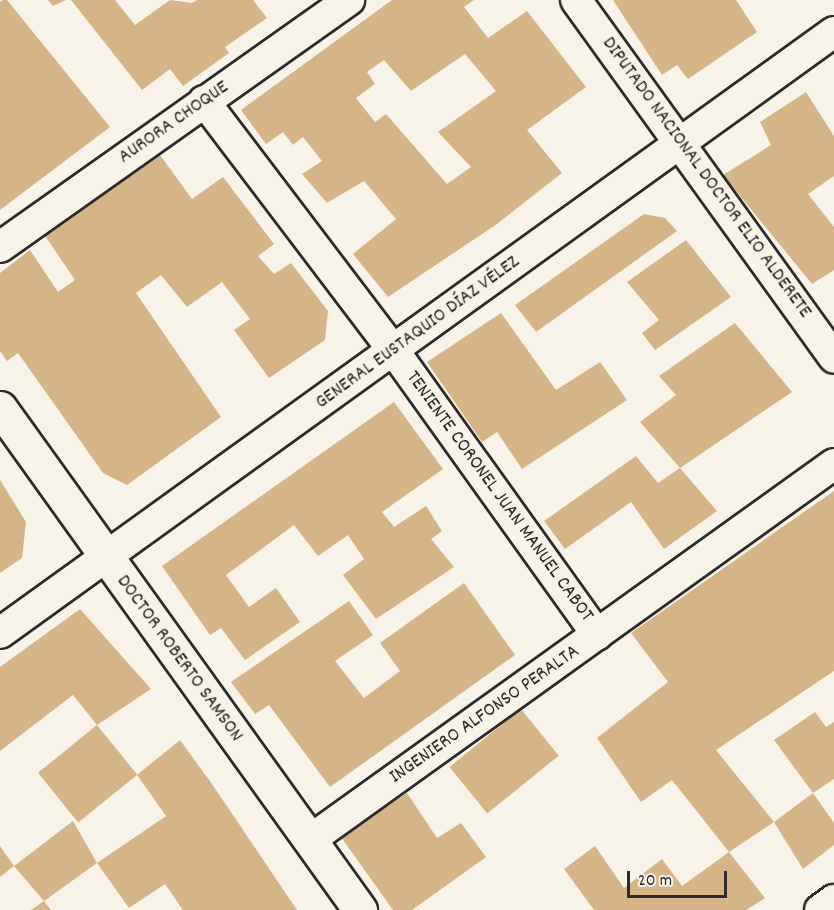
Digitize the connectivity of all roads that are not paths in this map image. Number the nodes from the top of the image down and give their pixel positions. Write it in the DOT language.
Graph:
graph roads {
  1 [pos="349,0"];
  2 [pos="576,0"];
  3 [pos="834,32"];
  4 [pos="204,101"];
  5 [pos="682,142"];
  6 [pos="0,247"];
  7 [pos="394,351"];
  8 [pos="834,358"];
  9 [pos="0,408"];
  10 [pos="834,464"];
  11 [pos="107,559"];
  12 [pos="0,633"];
  13 [pos="597,635"];
  14 [pos="310,840"];
  15 [pos="834,900"];
  16 [pos="360,910"];
  17 [pos="820,910"];
  1 -- 4 [label="street, AURORA CHOQUE"];
  2 -- 5 [label="street, DIPUTADO NACIONAL DOCTOR ELIO ALDERETE"];
  3 -- 5 [label="street, GENERAL EUSTAQUIO DÍAZ VÉLEZ"];
  4 -- 6 [label="street, AURORA CHOQUE"];
  4 -- 7 [label="street, TENIENTE CORONEL JUAN MANUEL CABOT"];
  5 -- 7 [label="street, GENERAL EUSTAQUIO DÍAZ VÉLEZ"];
  5 -- 8 [label="street, DIPUTADO NACIONAL DOCTOR ELIO ALDERETE"];
  7 -- 11 [label="street, GENERAL EUSTAQUIO DÍAZ VÉLEZ"];
  7 -- 13 [label="street, TENIENTE CORONEL JUAN MANUEL CABOT"];
  9 -- 11 [label="street, DOCTOR ROBERTO SAMSON"];
  10 -- 13 [label="street, INGENIERO ALFONSO PERALTA"];
  11 -- 12 [label="street, GENERAL EUSTAQUIO DÍAZ VÉLEZ"];
  11 -- 14 [label="street, DOCTOR ROBERTO SAMSON"];
  13 -- 14 [label="street, INGENIERO ALFONSO PERALTA"];
  14 -- 16 [label="street, DOCTOR ROBERTO SAMSON"];
  15 -- 17 [label="street"];
}
